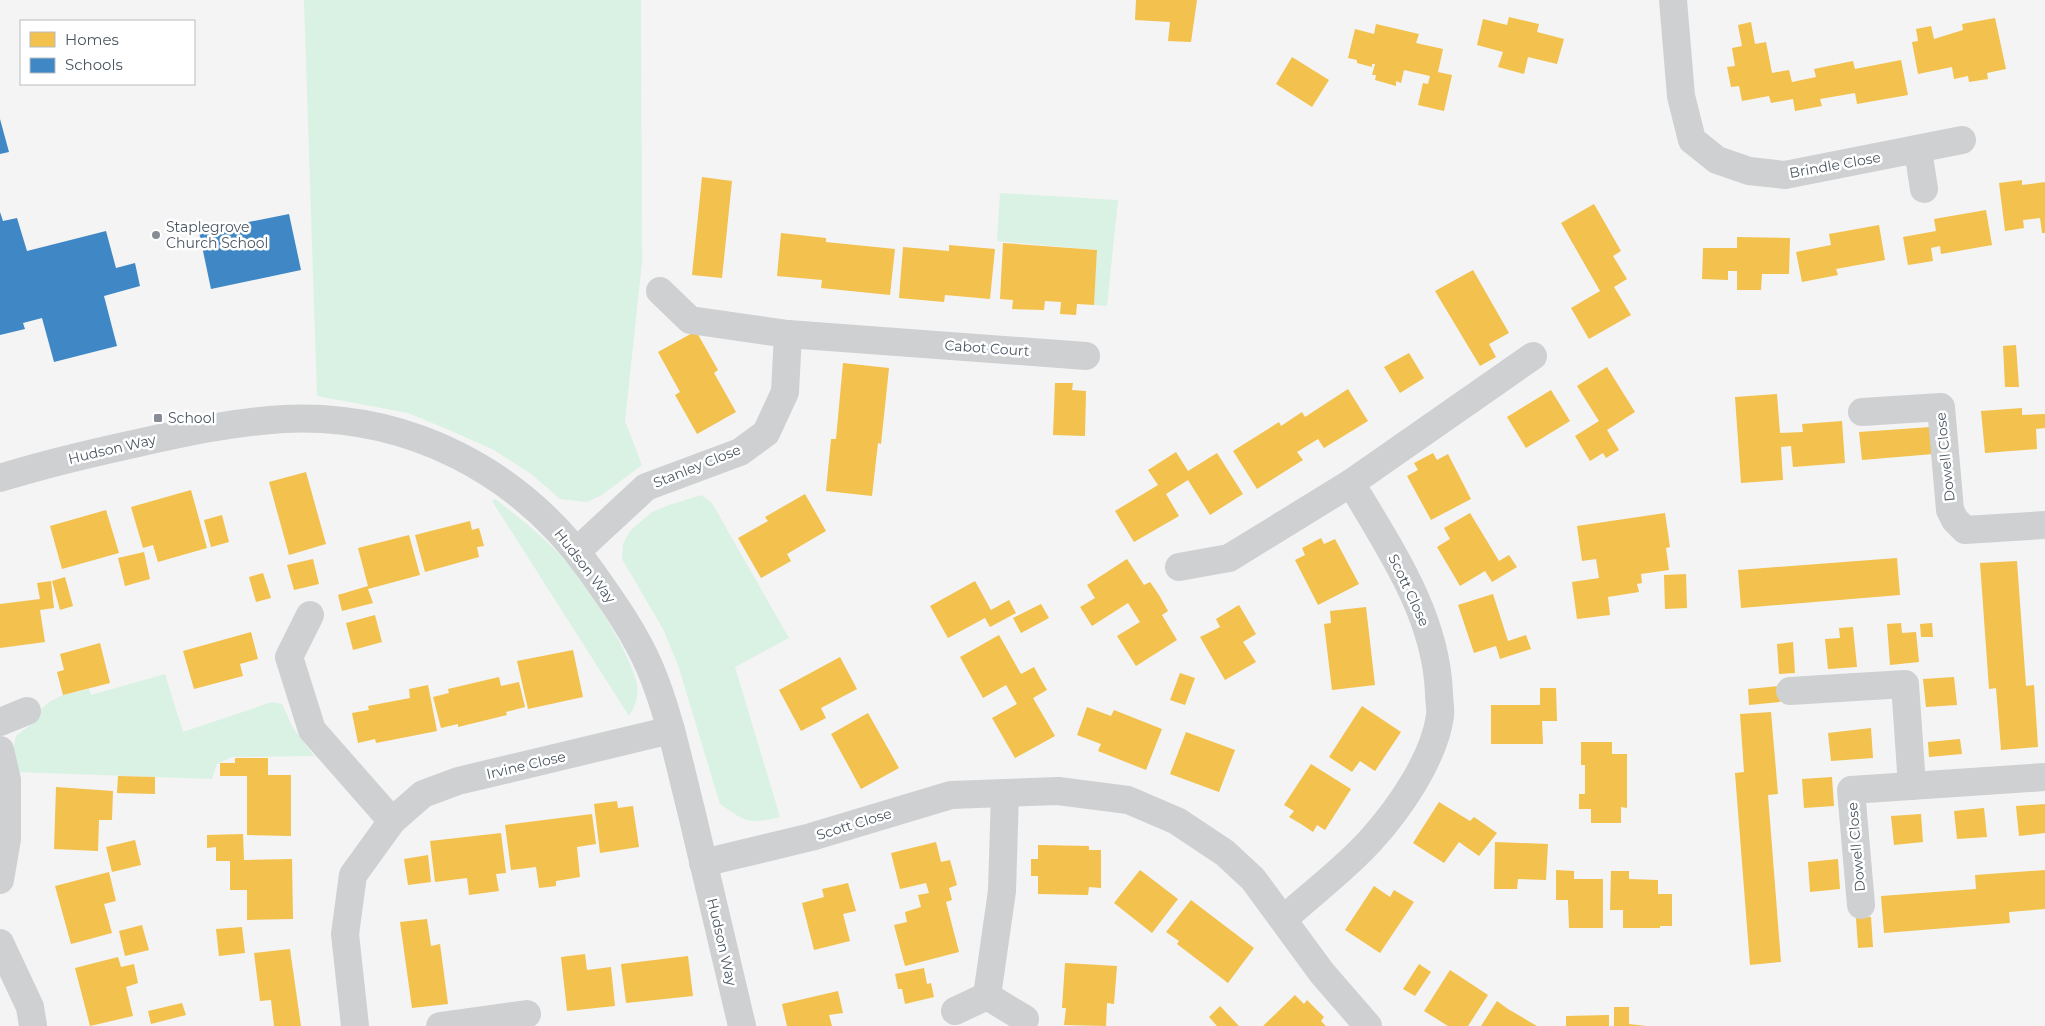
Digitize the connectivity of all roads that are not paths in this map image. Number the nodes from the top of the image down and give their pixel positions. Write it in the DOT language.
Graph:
graph roads {
  1 [pos="1673,0"];
  2 [pos="1962,140"];
  3 [pos="1918,150"];
  4 [pos="1924,189"];
  5 [pos="660,291"];
  6 [pos="788,334"];
  7 [pos="1086,356"];
  8 [pos="1533,356"];
  9 [pos="1862,412"];
  10 [pos="0,478"];
  11 [pos="1351,483"];
  12 [pos="2045,525"];
  13 [pos="577,551"];
  14 [pos="1179,567"];
  15 [pos="310,615"];
  16 [pos="1790,691"];
  17 [pos="27,711"];
  18 [pos="0,722"];
  19 [pos="671,730"];
  20 [pos="0,750"];
  21 [pos="2045,777"];
  22 [pos="1912,786"];
  23 [pos="1006,793"];
  24 [pos="392,821"];
  25 [pos="704,863"];
  26 [pos="0,880"];
  27 [pos="1861,905"];
  28 [pos="1284,919"];
  29 [pos="0,943"];
  30 [pos="988,996"];
  31 [pos="955,1011"];
  32 [pos="528,1014"];
  33 [pos="1025,1019"];
  34 [pos="1364,1025"];
  35 [pos="33,1026"];
  36 [pos="356,1026"];
  37 [pos="440,1026"];
  38 [pos="742,1026"];
  1 -- 3 [label="street, Brindle Close"];
  2 -- 3 [label="street, Brindle Close"];
  3 -- 4 [label="street"];
  5 -- 6 [label="street"];
  6 -- 7 [label="street, Cabot Court"];
  6 -- 13 [label="street, Stanley Close"];
  8 -- 11 [label="street"];
  9 -- 12 [label="street, Dowell Close"];
  10 -- 13 [label="street, Hudson Way"];
  11 -- 14 [label="street"];
  11 -- 28 [label="street, Scott Close"];
  13 -- 19 [label="street, Hudson Way"];
  15 -- 24 [label="street"];
  16 -- 22 [label="street"];
  17 -- 18 [label="street"];
  19 -- 24 [label="street, Irvine Close"];
  19 -- 25 [label="street, Hudson Way"];
  20 -- 26 [label="street"];
  21 -- 22 [label="street, Dowell Close"];
  22 -- 27 [label="street, Dowell Close"];
  23 -- 25 [label="street, Scott Close"];
  23 -- 28 [label="street, Scott Close"];
  23 -- 30 [label="street"];
  24 -- 36 [label="street, Irvine Close"];
  25 -- 38 [label="street, Hudson Way"];
  28 -- 34 [label="street, Scott Close"];
  29 -- 35 [label="street"];
  30 -- 31 [label="street"];
  30 -- 33 [label="street"];
  32 -- 37 [label="street"];
}
